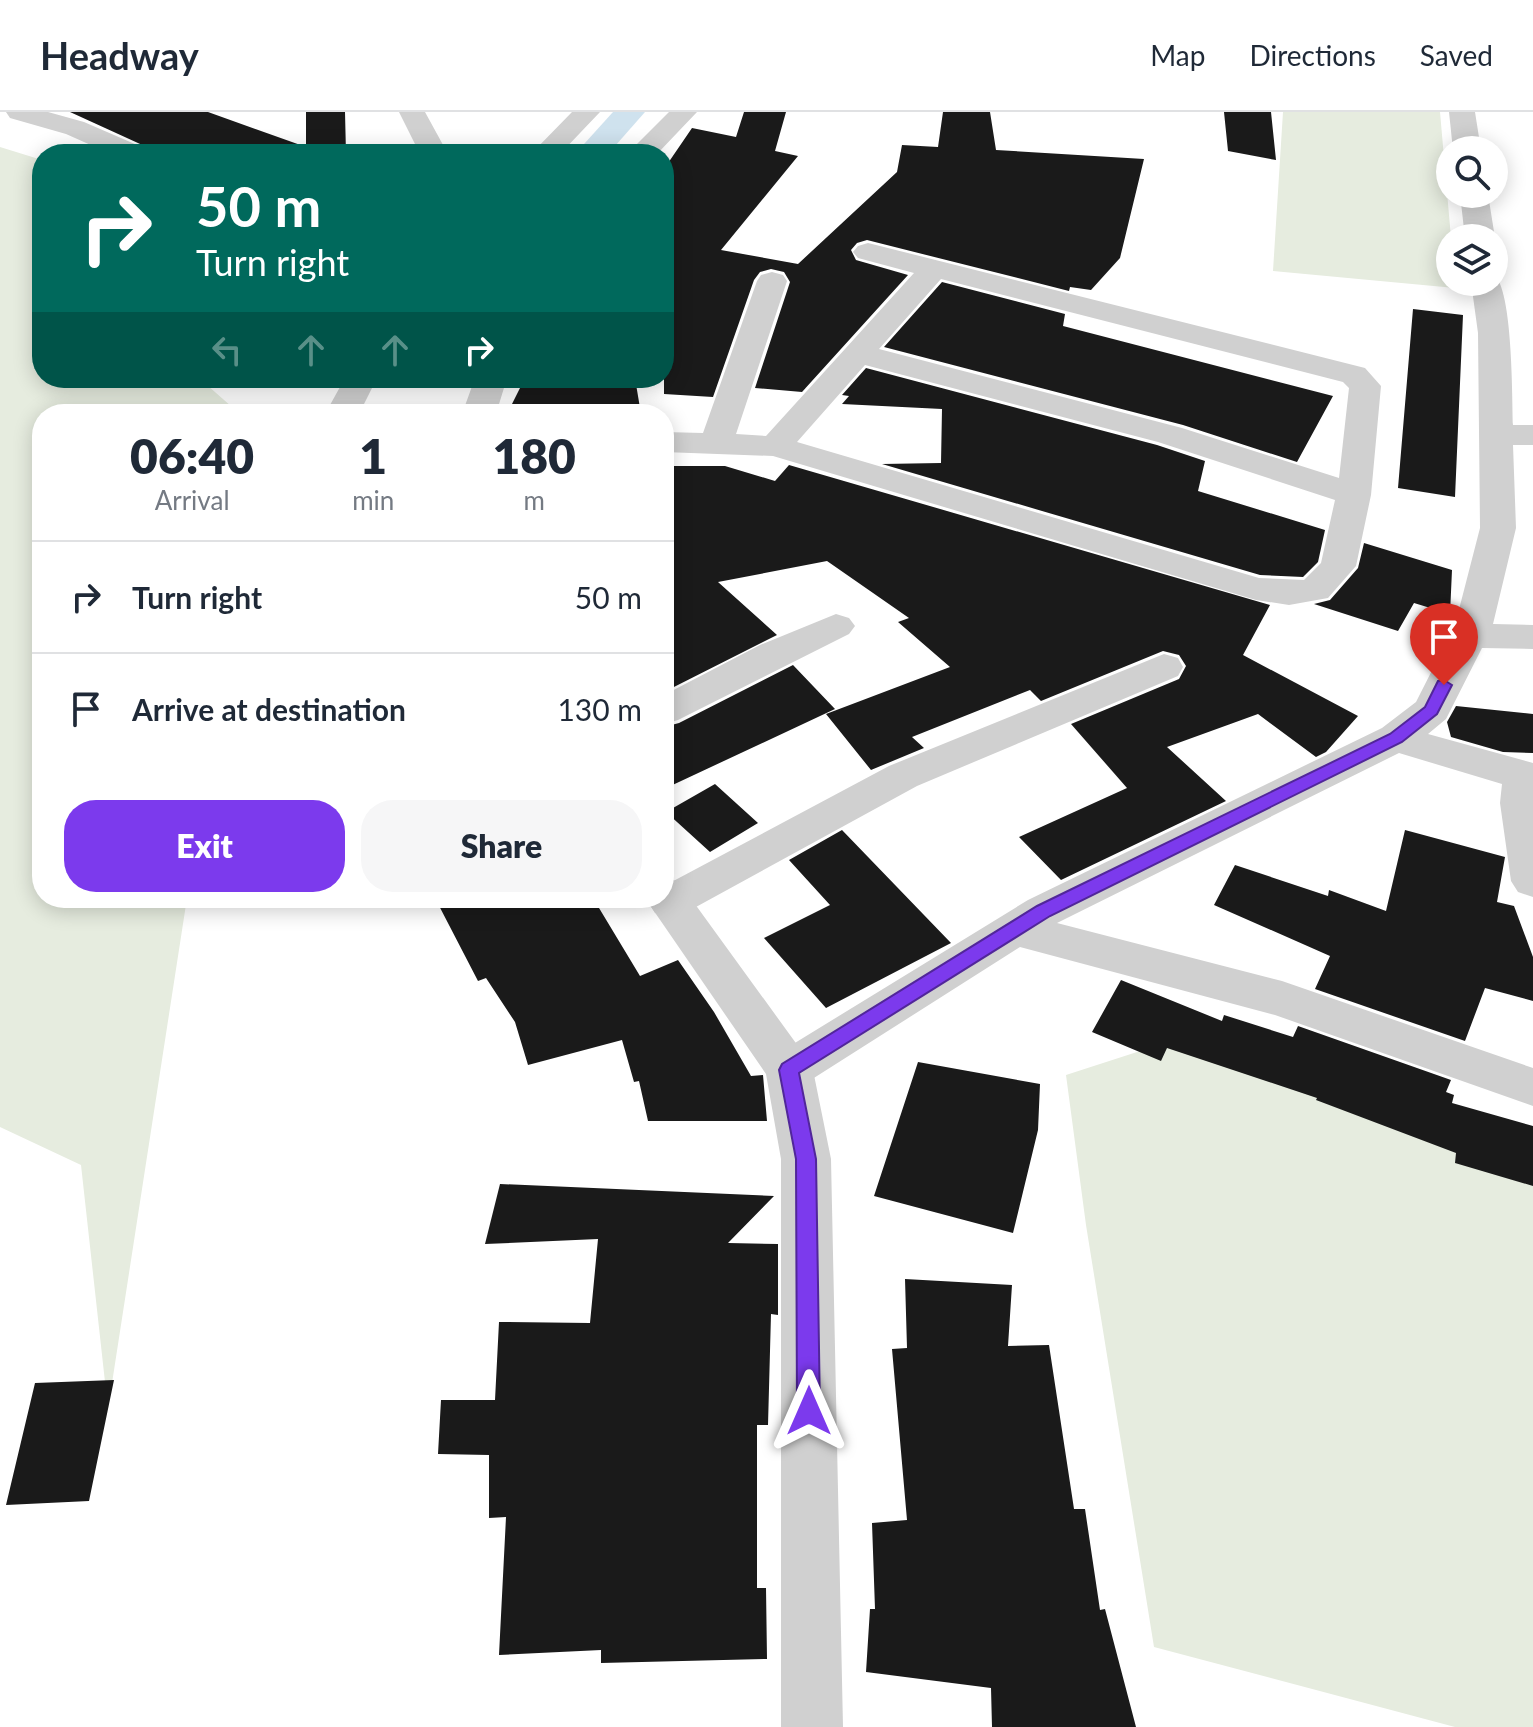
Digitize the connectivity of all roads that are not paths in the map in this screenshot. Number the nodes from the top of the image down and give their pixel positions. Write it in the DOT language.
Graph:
graph roads {
  1 [pos="19,112"];
  2 [pos="412,112"];
  3 [pos="587,112"];
  4 [pos="684,112"];
  5 [pos="1462,112"];
  6 [pos="1465,136"];
  7 [pos="111,144"];
  8 [pos="429,144"];
  9 [pos="555,144"];
  10 [pos="651,144"];
  11 [pos="868,252"];
  12 [pos="933,270"];
  13 [pos="772,281"];
  14 [pos="1488,296"];
  15 [pos="857,353"];
  16 [pos="1495,435"];
  17 [pos="1533,435"];
  18 [pos="674,442"];
  19 [pos="716,444"];
  20 [pos="775,446"];
  21 [pos="1354,495"];
  22 [pos="1498,528"];
  23 [pos="1533,530"];
  24 [pos="836,626"];
  25 [pos="1468,636"];
  26 [pos="1533,637"];
  27 [pos="1164,667"];
  28 [pos="674,706"];
  29 [pos="1396,738"];
  30 [pos="1528,776"];
  31 [pos="1533,881"];
  32 [pos="674,893"];
  33 [pos="674,907"];
  34 [pos="1015,929"];
  35 [pos="789,1070"];
  36 [pos="1533,1087"];
  37 [pos="812,1727"];
  1 -- 7 [label="street"];
  2 -- 8 [label="street"];
  3 -- 9 [label="street"];
  4 -- 10 [label="street"];
  5 -- 6 [label="street"];
  11 -- 12 [label="street"];
  12 -- 15 [label="street"];
  12 -- 21 [label="street"];
  13 -- 19 [label="street"];
  14 -- 16 [label="street"];
  15 -- 20 [label="street"];
  15 -- 21 [label="street"];
  16 -- 17 [label="street"];
  16 -- 22 [label="street"];
  18 -- 19 [label="street"];
  19 -- 20 [label="street"];
  20 -- 21 [label="street"];
  22 -- 23 [label="street"];
  22 -- 25 [label="street"];
  24 -- 28 [label="street"];
  25 -- 26 [label="street"];
  25 -- 29 [label="street"];
  27 -- 32 [label="street"];
  29 -- 30 [label="street"];
  29 -- 34 [label="street"];
  30 -- 31 [label="street"];
  33 -- 35 [label="street"];
  34 -- 35 [label="street"];
  34 -- 36 [label="street"];
  35 -- 37 [label="street"];
}
